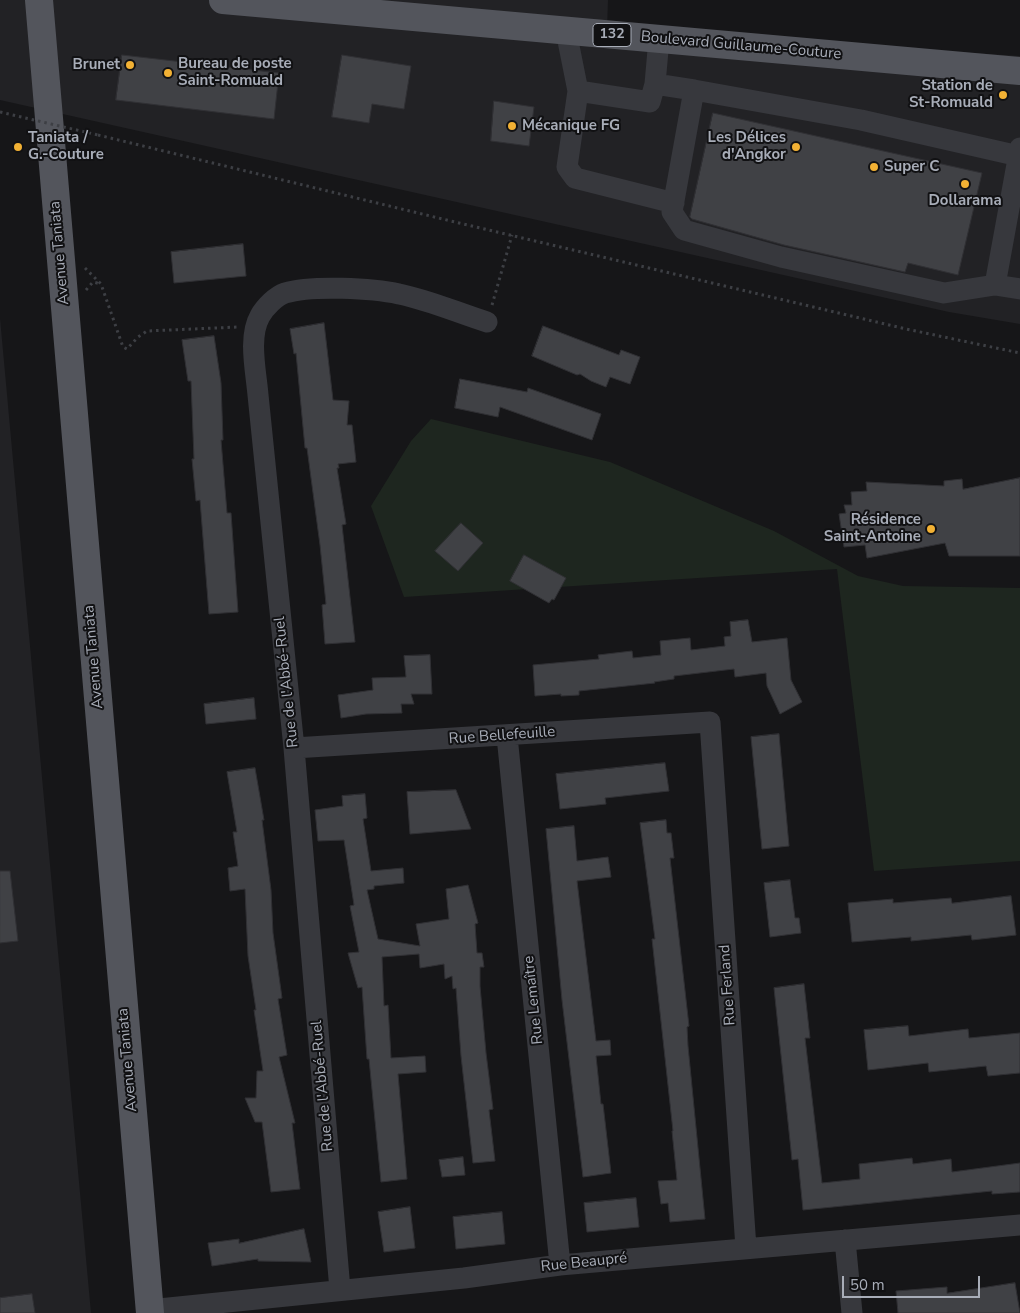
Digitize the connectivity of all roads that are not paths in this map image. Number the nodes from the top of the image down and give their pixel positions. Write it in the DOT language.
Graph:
graph roads {
  1 [pos="40,0"];
  2 [pos="223,0"];
  3 [pos="566,31"];
  4 [pos="659,39"];
  5 [pos="1020,71"];
  6 [pos="654,84"];
  7 [pos="578,90"];
  8 [pos="694,90"];
  9 [pos="1019,152"];
  10 [pos="674,203"];
  11 [pos="995,285"];
  12 [pos="1020,289"];
  13 [pos="487,322"];
  14 [pos="710,722"];
  15 [pos="507,736"];
  16 [pos="294,748"];
  17 [pos="1020,1225"];
  18 [pos="845,1240"];
  19 [pos="746,1248"];
  20 [pos="560,1265"];
  21 [pos="340,1290"];
  22 [pos="149,1311"];
  23 [pos="852,1313"];
  1 -- 22 [label="main road, Avenue Taniata"];
  2 -- 3 [label="main road, Boulevard Guillaume-Couture / 132"];
  3 -- 4 [label="main road, Boulevard Guillaume-Couture / 132"];
  3 -- 7 [label="street"];
  4 -- 5 [label="main road, Boulevard Guillaume-Couture / 132"];
  4 -- 6 [label="street"];
  6 -- 7 [label="street"];
  6 -- 8 [label="street"];
  7 -- 10 [label="street"];
  8 -- 9 [label="street"];
  8 -- 10 [label="street"];
  9 -- 11 [label="street"];
  10 -- 11 [label="street"];
  11 -- 12 [label="street"];
  13 -- 16 [label="street, Rue de l'Abbé-Ruel"];
  14 -- 15 [label="street, Rue Bellefeuille"];
  14 -- 19 [label="street, Rue Ferland"];
  15 -- 16 [label="street, Rue Bellefeuille"];
  15 -- 20 [label="street, Rue Lemaître"];
  16 -- 21 [label="street, Rue de l'Abbé-Ruel"];
  17 -- 18 [label="street, Rue Beaupré"];
  18 -- 19 [label="street, Rue Beaupré"];
  18 -- 23 [label="street"];
  19 -- 20 [label="street, Rue Beaupré"];
  20 -- 21 [label="street, Rue Beaupré"];
  21 -- 22 [label="street, Rue Beaupré"];
}
